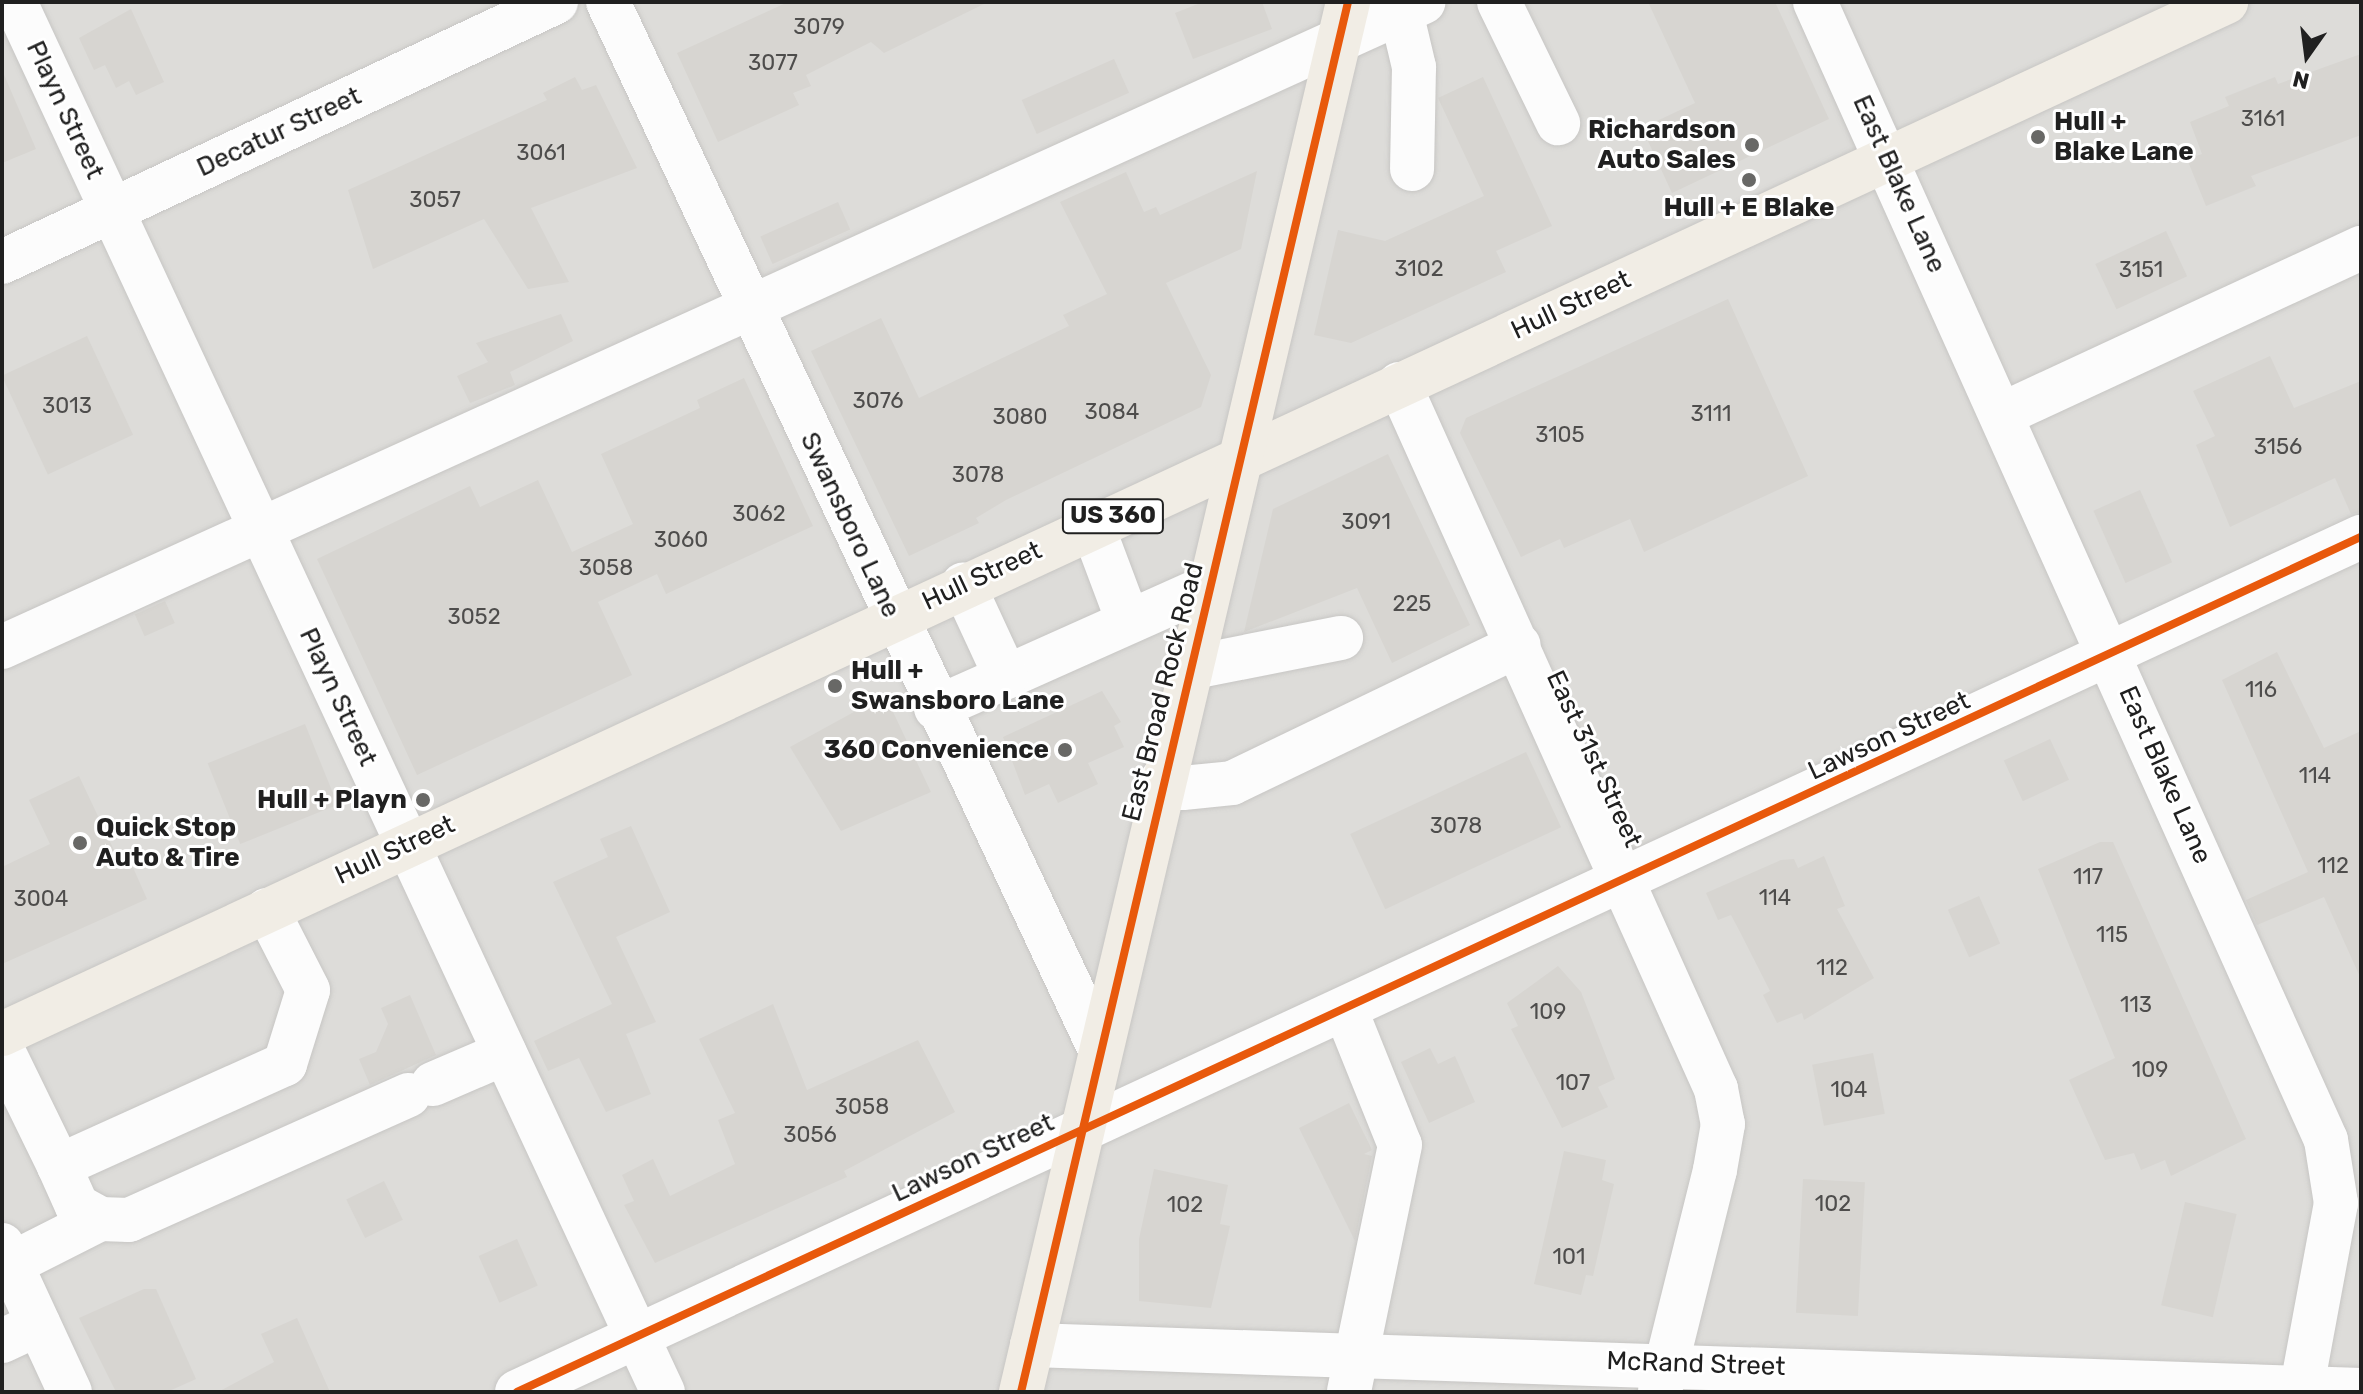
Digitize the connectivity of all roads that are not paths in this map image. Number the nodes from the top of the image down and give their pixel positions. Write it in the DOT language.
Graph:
graph roads {
  1 [pos="15,2"];
  2 [pos="556,2"];
  3 [pos="608,2"];
  4 [pos="1499,2"];
  5 [pos="1815,2"];
  6 [pos="2226,2"];
  7 [pos="1412,7"];
  8 [pos="1344,20"];
  9 [pos="1558,123"];
  10 [pos="1888,158"];
  11 [pos="1412,169"];
  12 [pos="112,209"];
  13 [pos="2361,248"];
  14 [pos="2,262"];
  15 [pos="748,302"];
  16 [pos="1399,384"];
  17 [pos="2003,414"];
  18 [pos="1241,457"];
  19 [pos="1092,525"];
  20 [pos="258,528"];
  21 [pos="2357,549"];
  22 [pos="963,584"];
  23 [pos="1209,586"];
  24 [pos="892,617"];
  25 [pos="1128,621"];
  26 [pos="1341,638"];
  27 [pos="1519,645"];
  28 [pos="2,647"];
  29 [pos="2111,654"];
  30 [pos="1189,668"];
  31 [pos="1006,677"];
  32 [pos="936,708"];
  33 [pos="1162,780"];
  34 [pos="408,844"];
  35 [pos="1627,880"];
  36 [pos="267,910"];
  37 [pos="1346,1011"];
  38 [pos="2,1034"];
  39 [pos="1098,1045"];
  40 [pos="2,1049"];
  41 [pos="505,1053"];
  42 [pos="1078,1131"];
  43 [pos="59,1166"];
  44 [pos="100,1219"];
  45 [pos="6,1255"];
  46 [pos="20,1333"];
  47 [pos="636,1336"];
  48 [pos="1032,1345"];
  49 [pos="1353,1374"];
  50 [pos="1663,1377"];
  51 [pos="1985,1383"];
  52 [pos="2301,1390"];
  53 [pos="2361,1390"];
  54 [pos="70,1392"];
  55 [pos="517,1392"];
  56 [pos="663,1392"];
  57 [pos="1021,1392"];
  1 -- 12 [label="street, Playn Street"];
  2 -- 12 [label="street, Decatur Street"];
  3 -- 15 [label="street, Swansboro Lane"];
  4 -- 9 [label="street"];
  5 -- 10 [label="street, East Blake Lane"];
  6 -- 10 [label="main road, Hull Street / US 360"];
  7 -- 8 [label="street"];
  7 -- 11 [label="street"];
  8 -- 15 [label="street"];
  8 -- 18 [label="main road, East Broad Rock Road"];
  10 -- 16 [label="main road, Hull Street / US 360"];
  10 -- 17 [label="street, East Blake Lane"];
  12 -- 14 [label="street, Decatur Street"];
  12 -- 20 [label="street, Playn Street"];
  13 -- 17 [label="street"];
  15 -- 20 [label="street"];
  15 -- 24 [label="street, Swansboro Lane"];
  16 -- 18 [label="main road, Hull Street / US 360"];
  16 -- 27 [label="street, East 31st Street"];
  17 -- 29 [label="street, East Blake Lane"];
  18 -- 19 [label="main road, Hull Street / US 360"];
  18 -- 23 [label="main road, East Broad Rock Road"];
  19 -- 22 [label="main road, Hull Street / US 360"];
  19 -- 25 [label="street"];
  20 -- 28 [label="street"];
  20 -- 34 [label="street, Playn Street"];
  21 -- 29 [label="street, Lawson Street"];
  22 -- 24 [label="main road, Hull Street / US 360"];
  22 -- 31 [label="street"];
  23 -- 25 [label="street"];
  23 -- 30 [label="main road, East Broad Rock Road"];
  24 -- 32 [label="street, Swansboro Lane"];
  24 -- 34 [label="main road, Hull Street / US 360"];
  25 -- 31 [label="street"];
  26 -- 30 [label="street"];
  27 -- 33 [label="street"];
  27 -- 35 [label="street, East 31st Street"];
  29 -- 35 [label="street, Lawson Street"];
  29 -- 52 [label="street, East Blake Lane"];
  30 -- 33 [label="main road, East Broad Rock Road"];
  31 -- 32 [label="street"];
  32 -- 39 [label="street, Swansboro Lane"];
  33 -- 39 [label="main road, East Broad Rock Road"];
  34 -- 36 [label="main road, Hull Street / US 360"];
  34 -- 41 [label="street, Playn Street"];
  35 -- 37 [label="street, Lawson Street"];
  35 -- 50 [label="street, East 31st Street"];
  36 -- 38 [label="main road, Hull Street / US 360"];
  36 -- 43 [label="street"];
  37 -- 42 [label="street, Lawson Street"];
  37 -- 49 [label="street"];
  39 -- 42 [label="main road, East Broad Rock Road"];
  40 -- 43 [label="street"];
  41 -- 44 [label="street"];
  41 -- 47 [label="street, Playn Street"];
  42 -- 47 [label="street, Lawson Street"];
  42 -- 48 [label="main road, East Broad Rock Road"];
  43 -- 44 [label="street"];
  44 -- 45 [label="street"];
  45 -- 46 [label="street"];
  46 -- 54 [label="street"];
  47 -- 55 [label="street, Lawson Street"];
  47 -- 56 [label="street, Playn Street"];
  48 -- 49 [label="street, McRand Street"];
  48 -- 57 [label="main road, East Broad Rock Road"];
  49 -- 50 [label="street, McRand Street"];
  50 -- 51 [label="street, McRand Street"];
  51 -- 52 [label="street, McRand Street"];
  52 -- 53 [label="street, McRand Street"];
}
